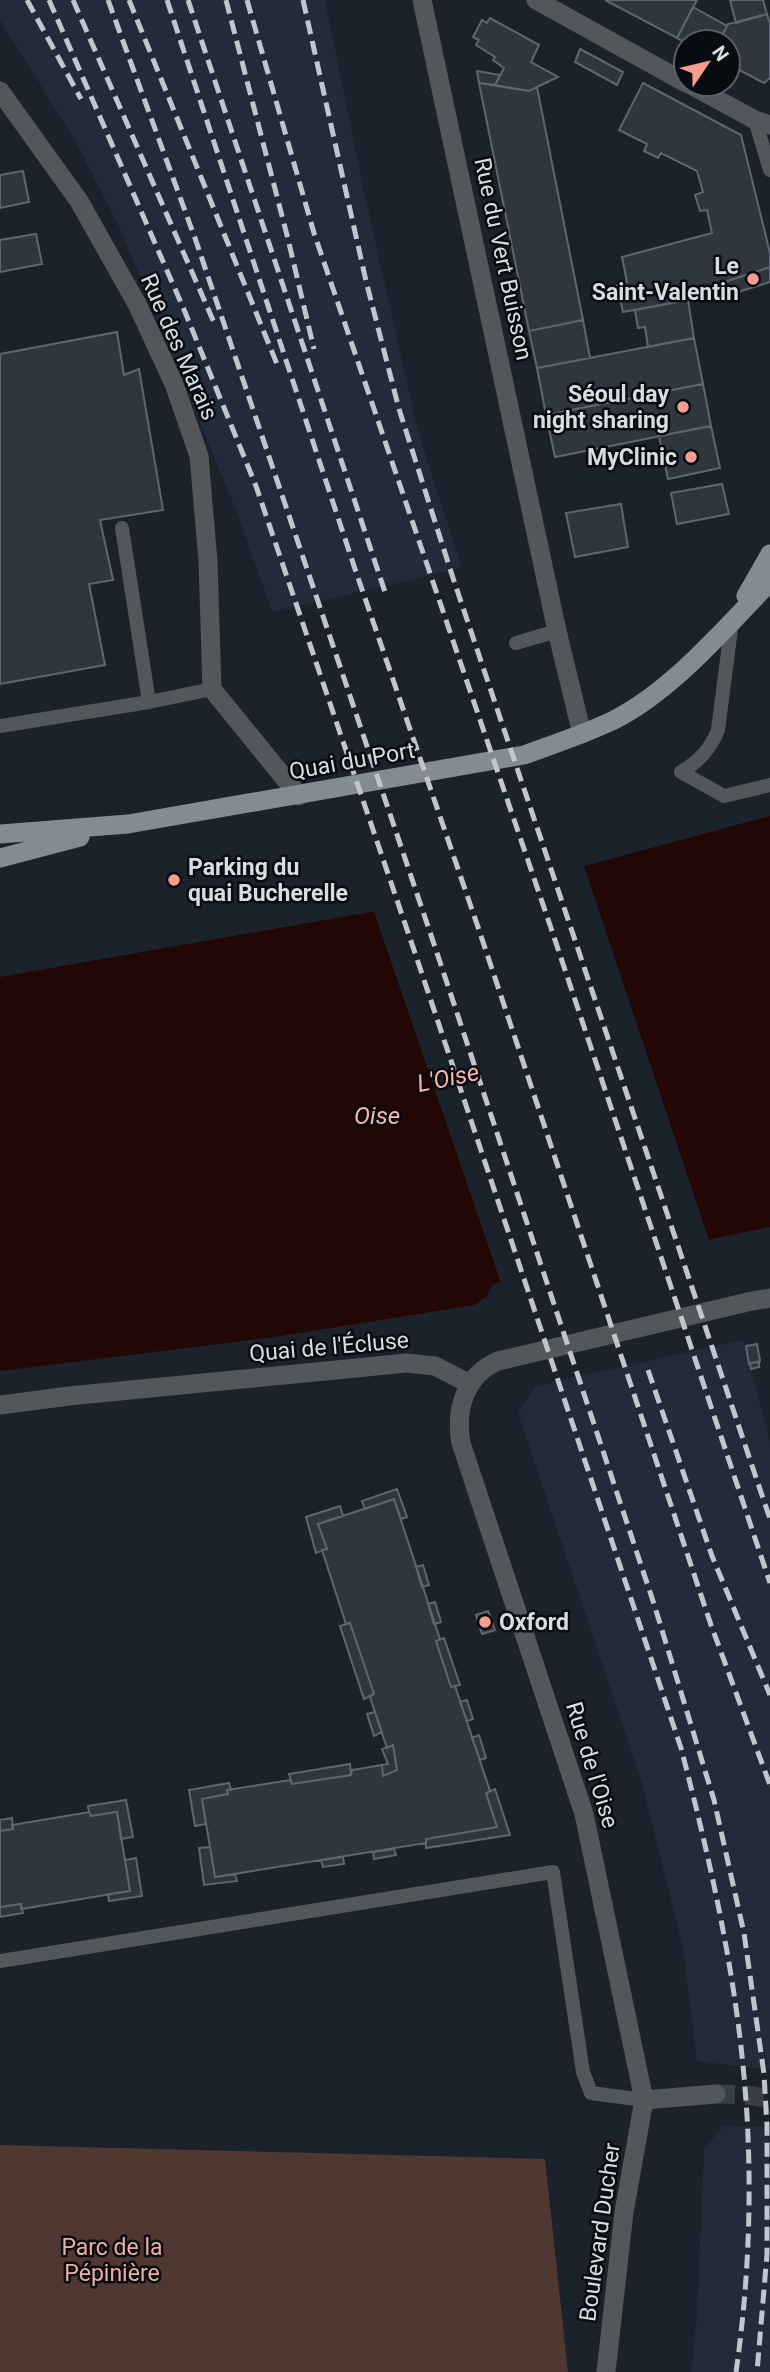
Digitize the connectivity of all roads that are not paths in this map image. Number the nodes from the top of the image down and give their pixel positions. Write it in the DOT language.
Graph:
graph roads {
  1 [pos="422,0"];
  2 [pos="536,0"];
  3 [pos="672,75"];
  4 [pos="0,91"];
  5 [pos="715,98"];
  6 [pos="762,123"];
  7 [pos="770,170"];
  8 [pos="122,527"];
  9 [pos="770,554"];
  10 [pos="770,582"];
  11 [pos="732,621"];
  12 [pos="557,631"];
  13 [pos="516,643"];
  14 [pos="212,689"];
  15 [pos="149,702"];
  16 [pos="0,726"];
  17 [pos="582,734"];
  18 [pos="770,785"];
  19 [pos="299,796"];
  20 [pos="128,824"];
  21 [pos="0,834"];
  22 [pos="0,858"];
  23 [pos="770,1298"];
  24 [pos="470,1384"];
  25 [pos="0,1405"];
  26 [pos="0,1961"];
  27 [pos="716,2094"];
  28 [pos="644,2100"];
  29 [pos="606,2372"];
  1 -- 12 [label="street, Rue du Vert Buisson"];
  2 -- 3 [label="street"];
  4 -- 14 [label="street, Rue des Marais"];
  5 -- 6 [label="street"];
  6 -- 7 [label="lane"];
  8 -- 15 [label="lane"];
  9 -- 11 [label="main road"];
  10 -- 11 [label="main road"];
  11 -- 17 [label="main road, Quai du Port"];
  11 -- 18 [label="lane"];
  12 -- 13 [label="lane"];
  12 -- 17 [label="street, Rue du Vert Buisson"];
  14 -- 15 [label="lane"];
  14 -- 19 [label="street"];
  15 -- 16 [label="lane"];
  17 -- 19 [label="main road, Quai du Port"];
  19 -- 20 [label="main road, Quai du Port"];
  20 -- 21 [label="main road, Quai du Port"];
  20 -- 22 [label="main road, Quai du Port"];
  23 -- 24 [label="street"];
  24 -- 25 [label="street, Quai de l'Écluse"];
  24 -- 28 [label="street, Rue de l'Oise"];
  26 -- 28 [label="lane"];
  27 -- 28 [label="street"];
  28 -- 29 [label="street, Boulevard Ducher"];
}
